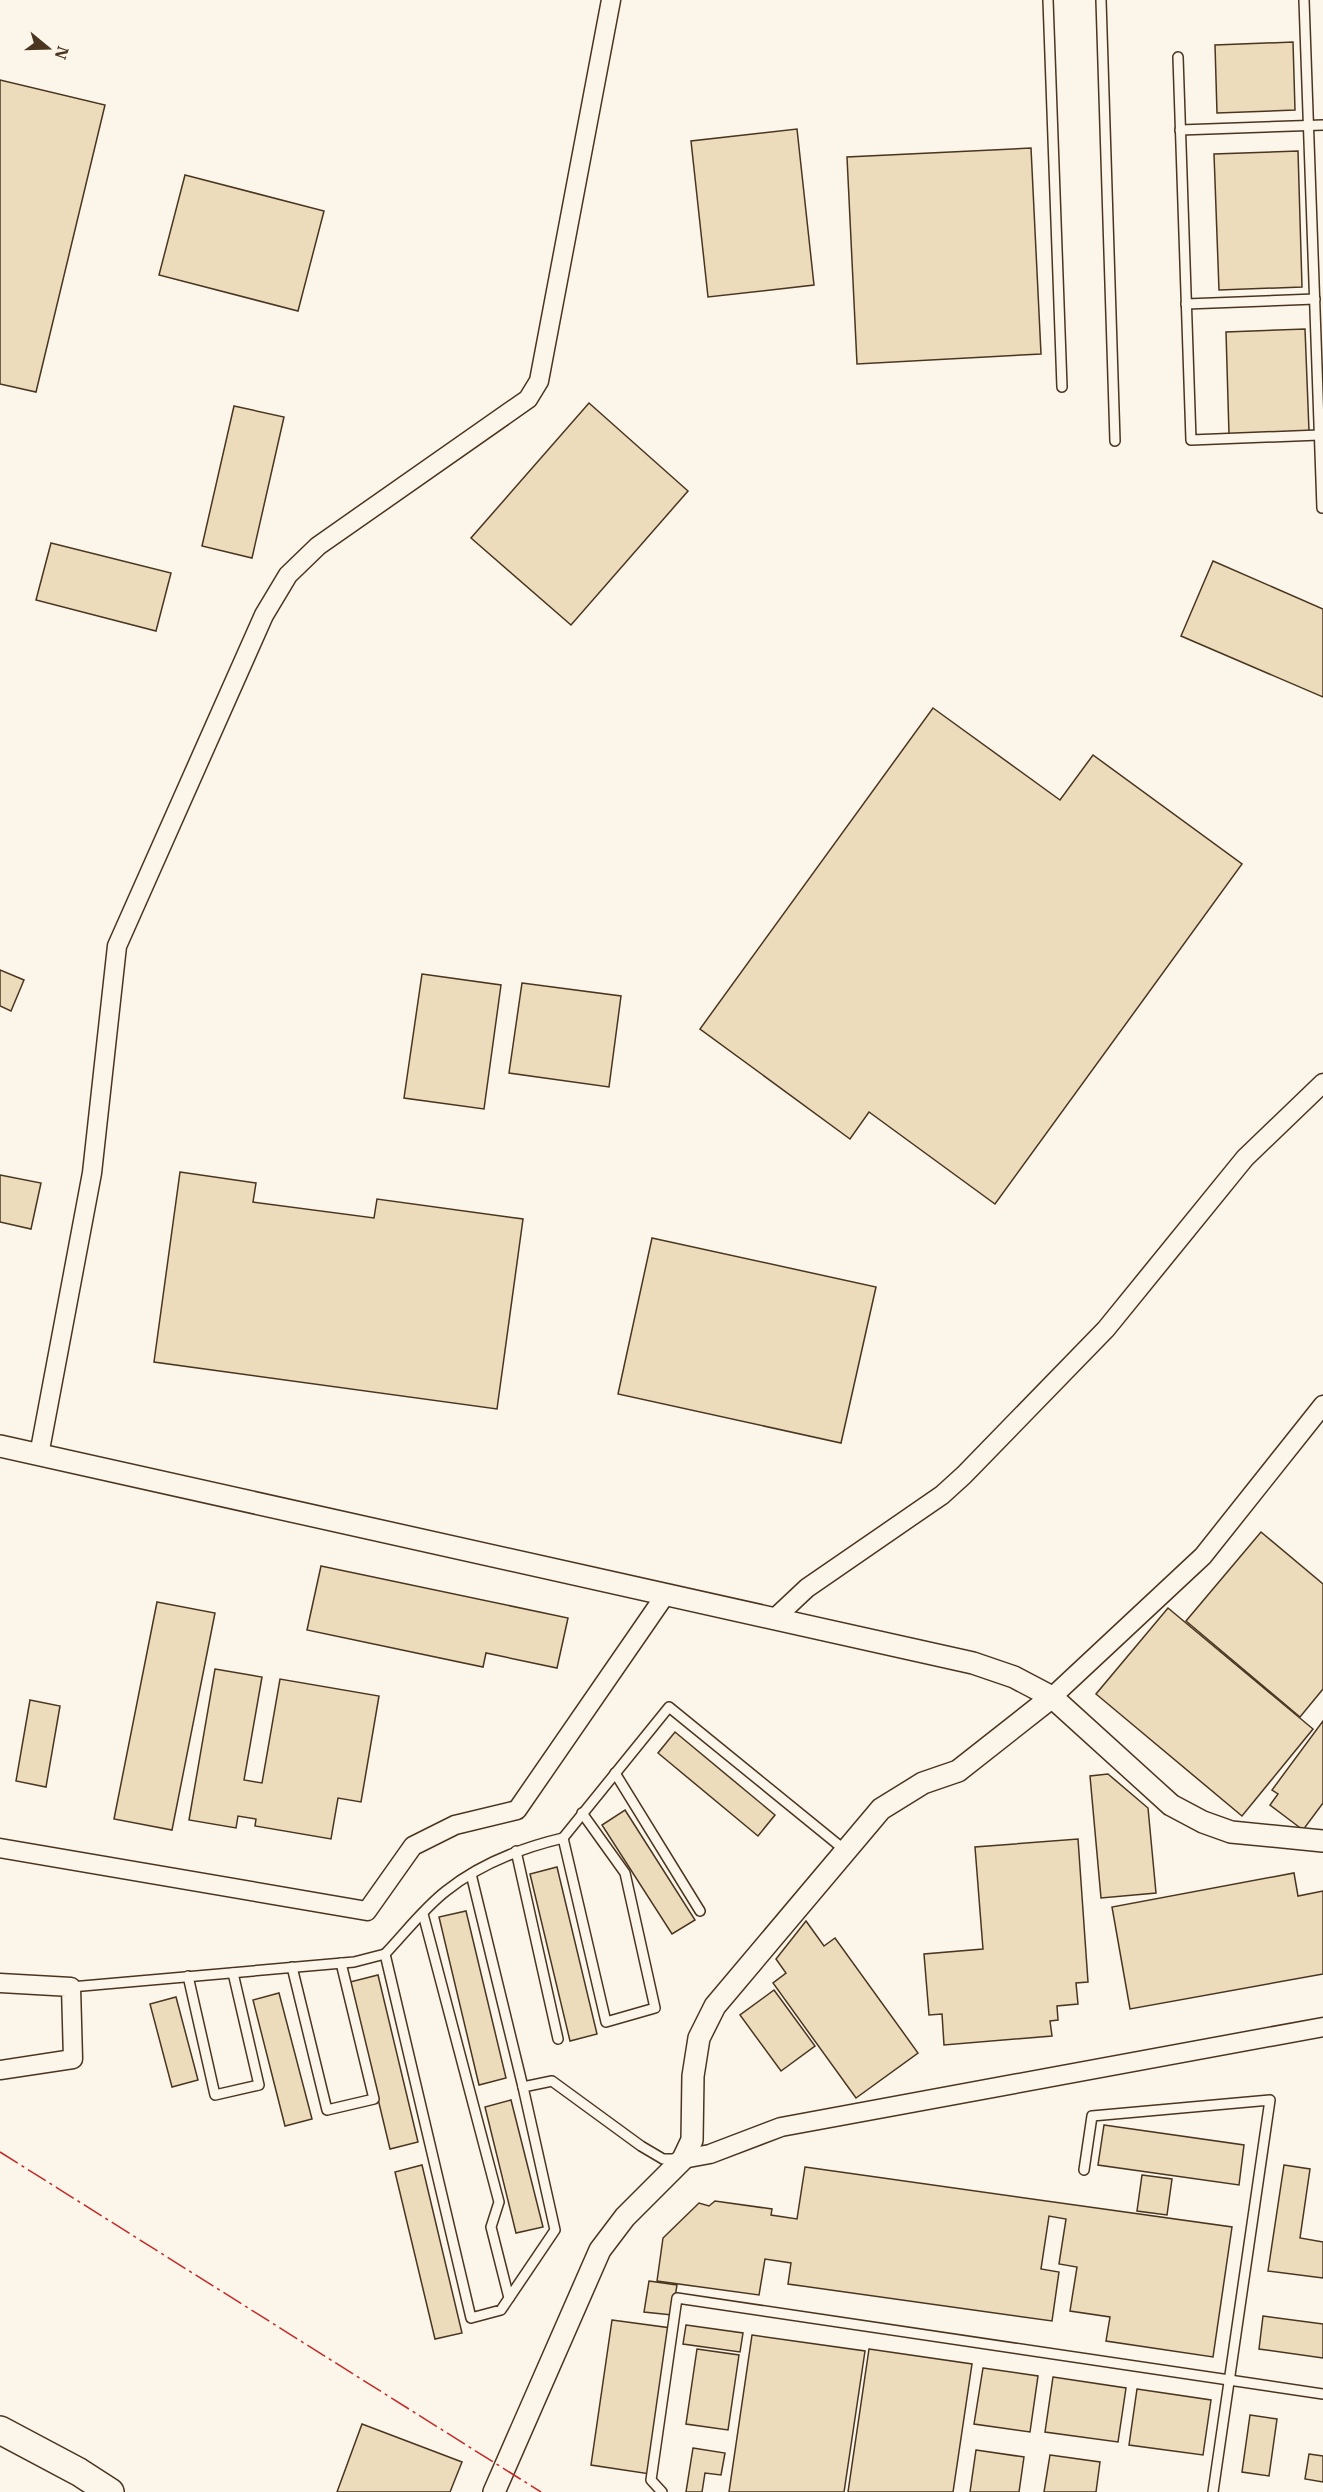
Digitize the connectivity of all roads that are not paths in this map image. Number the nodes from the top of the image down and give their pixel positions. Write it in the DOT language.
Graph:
graph roads {
  1 [pos="611,0"];
  2 [pos="1048,0"];
  3 [pos="1101,0"];
  4 [pos="1304,0"];
  5 [pos="1178,57"];
  6 [pos="1323,125"];
  7 [pos="1309,126"];
  8 [pos="1180,130"];
  9 [pos="1315,299"];
  10 [pos="1186,304"];
  11 [pos="1062,387"];
  12 [pos="1319,435"];
  13 [pos="1115,441"];
  14 [pos="1322,507"];
  15 [pos="1323,1083"];
  16 [pos="1323,1405"];
  17 [pos="0,1446"];
  18 [pos="39,1455"];
  19 [pos="666,1594"];
  20 [pos="774,1618"];
  21 [pos="1052,1697"];
  22 [pos="615,1773"];
  23 [pos="582,1814"];
  24 [pos="563,1838"];
  25 [pos="1323,1841"];
  26 [pos="0,1848"];
  27 [pos="516,1851"];
  28 [pos="846,1851"];
  29 [pos="471,1874"];
  30 [pos="700,1911"];
  31 [pos="423,1914"];
  32 [pos="385,1954"];
  33 [pos="341,1963"];
  34 [pos="292,1967"];
  35 [pos="233,1972"];
  36 [pos="188,1976"];
  37 [pos="0,1983"];
  38 [pos="71,1987"];
  39 [pos="1323,2027"];
  40 [pos="558,2039"];
  41 [pos="0,2070"];
  42 [pos="523,2087"];
  43 [pos="682,2159"];
  44 [pos="1084,2170"];
  45 [pos="509,2298"];
  46 [pos="1229,2380"];
  47 [pos="1323,2394"];
  48 [pos="0,2430"];
  49 [pos="110,2492"];
  50 [pos="494,2492"];
  51 [pos="662,2492"];
  52 [pos="1213,2492"];
  1 -- 18 [label="street"];
  2 -- 11 [label="lane"];
  3 -- 13 [label="lane"];
  4 -- 7 [label="lane"];
  5 -- 8 [label="lane"];
  6 -- 7 [label="lane"];
  7 -- 8 [label="lane"];
  7 -- 9 [label="lane"];
  8 -- 10 [label="lane"];
  9 -- 10 [label="lane"];
  9 -- 12 [label="lane"];
  10 -- 12 [label="lane"];
  12 -- 14 [label="lane"];
  15 -- 20 [label="street"];
  16 -- 21 [label="street"];
  17 -- 18 [label="street"];
  18 -- 19 [label="street"];
  19 -- 20 [label="street"];
  19 -- 26 [label="street"];
  20 -- 21 [label="street"];
  21 -- 25 [label="street"];
  21 -- 28 [label="street"];
  22 -- 23 [label="lane"];
  22 -- 28 [label="lane"];
  22 -- 30 [label="lane"];
  23 -- 24 [label="lane"];
  23 -- 24 [label="lane"];
  24 -- 27 [label="lane"];
  27 -- 29 [label="lane"];
  27 -- 40 [label="lane"];
  28 -- 43 [label="street"];
  29 -- 31 [label="lane"];
  29 -- 42 [label="lane"];
  31 -- 32 [label="lane"];
  31 -- 45 [label="lane"];
  32 -- 33 [label="lane"];
  32 -- 45 [label="lane"];
  33 -- 34 [label="lane"];
  33 -- 34 [label="lane"];
  34 -- 35 [label="lane"];
  35 -- 36 [label="lane"];
  35 -- 36 [label="lane"];
  36 -- 38 [label="lane"];
  37 -- 38 [label="street"];
  38 -- 41 [label="street"];
  39 -- 43 [label="street"];
  42 -- 43 [label="lane"];
  42 -- 45 [label="lane"];
  43 -- 50 [label="street"];
  44 -- 46 [label="lane"];
  46 -- 47 [label="lane"];
  46 -- 51 [label="lane"];
  46 -- 52 [label="lane"];
  48 -- 49 [label="main road"];
}
